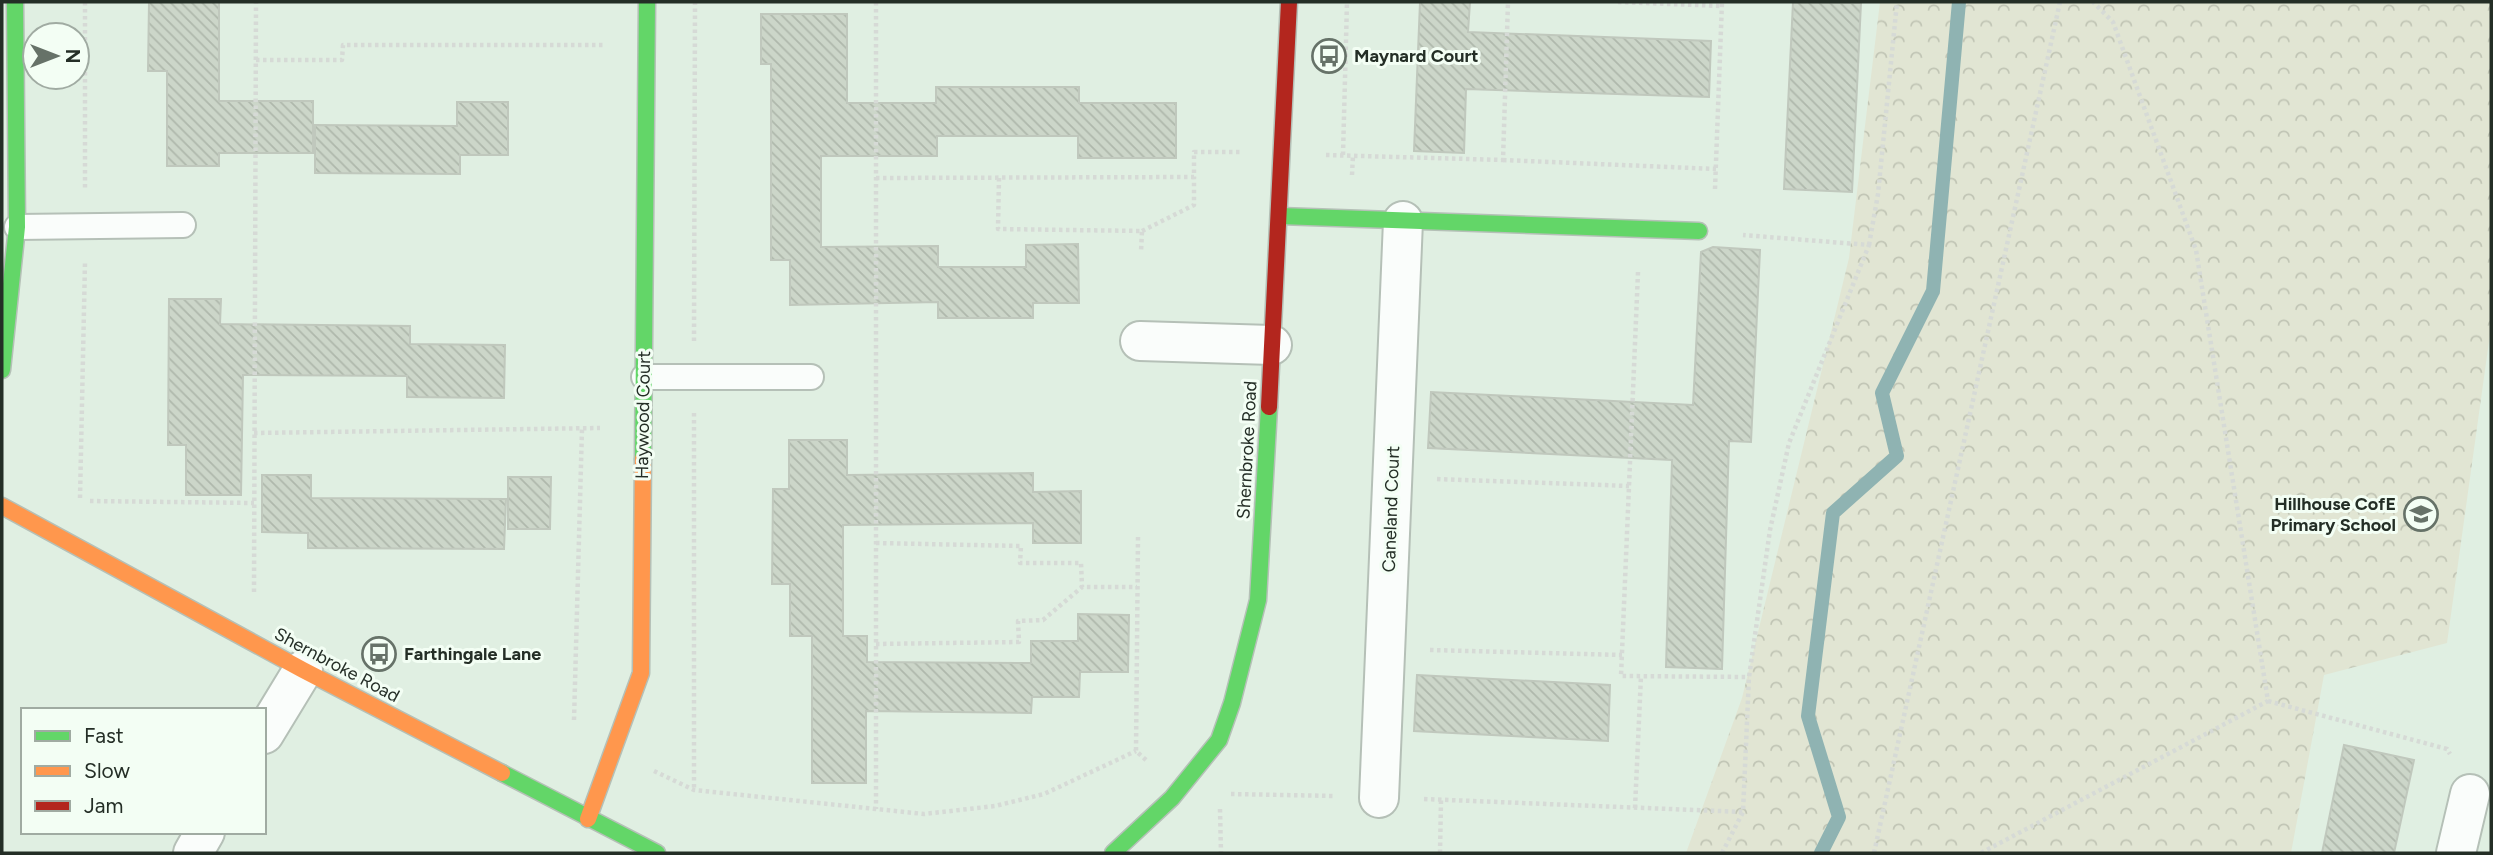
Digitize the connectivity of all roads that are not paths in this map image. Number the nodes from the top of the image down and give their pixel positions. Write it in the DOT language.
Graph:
graph roads {
  1 [pos="15,2"];
  2 [pos="647,2"];
  3 [pos="1289,2"];
  4 [pos="1280,216"];
  5 [pos="1403,221"];
  6 [pos="183,225"];
  7 [pos="17,227"];
  8 [pos="1706,232"];
  9 [pos="1140,341"];
  10 [pos="1272,345"];
  11 [pos="2,370"];
  12 [pos="644,377"];
  13 [pos="811,377"];
  14 [pos="2,506"];
  15 [pos="303,670"];
  16 [pos="266,731"];
  17 [pos="2470,794"];
  18 [pos="1379,797"];
  19 [pos="588,819"];
  20 [pos="204,834"];
  21 [pos="193,853"];
  22 [pos="657,853"];
  23 [pos="1113,853"];
  24 [pos="2456,853"];
  1 -- 7 [label="street"];
  2 -- 12 [label="street, Haywood Court"];
  3 -- 4 [label="street, Shernbroke Road"];
  4 -- 5 [label="street"];
  4 -- 10 [label="street, Shernbroke Road"];
  5 -- 8 [label="street"];
  5 -- 18 [label="street, Caneland Court"];
  6 -- 7 [label="lane"];
  7 -- 11 [label="street"];
  9 -- 10 [label="street"];
  10 -- 23 [label="street, Shernbroke Road"];
  12 -- 13 [label="lane"];
  12 -- 19 [label="street, Haywood Court"];
  14 -- 15 [label="street, Shernbroke Road"];
  15 -- 16 [label="street"];
  15 -- 19 [label="street, Shernbroke Road"];
  17 -- 24 [label="street"];
  19 -- 22 [label="street, Shernbroke Road"];
  20 -- 21 [label="street"];
}
